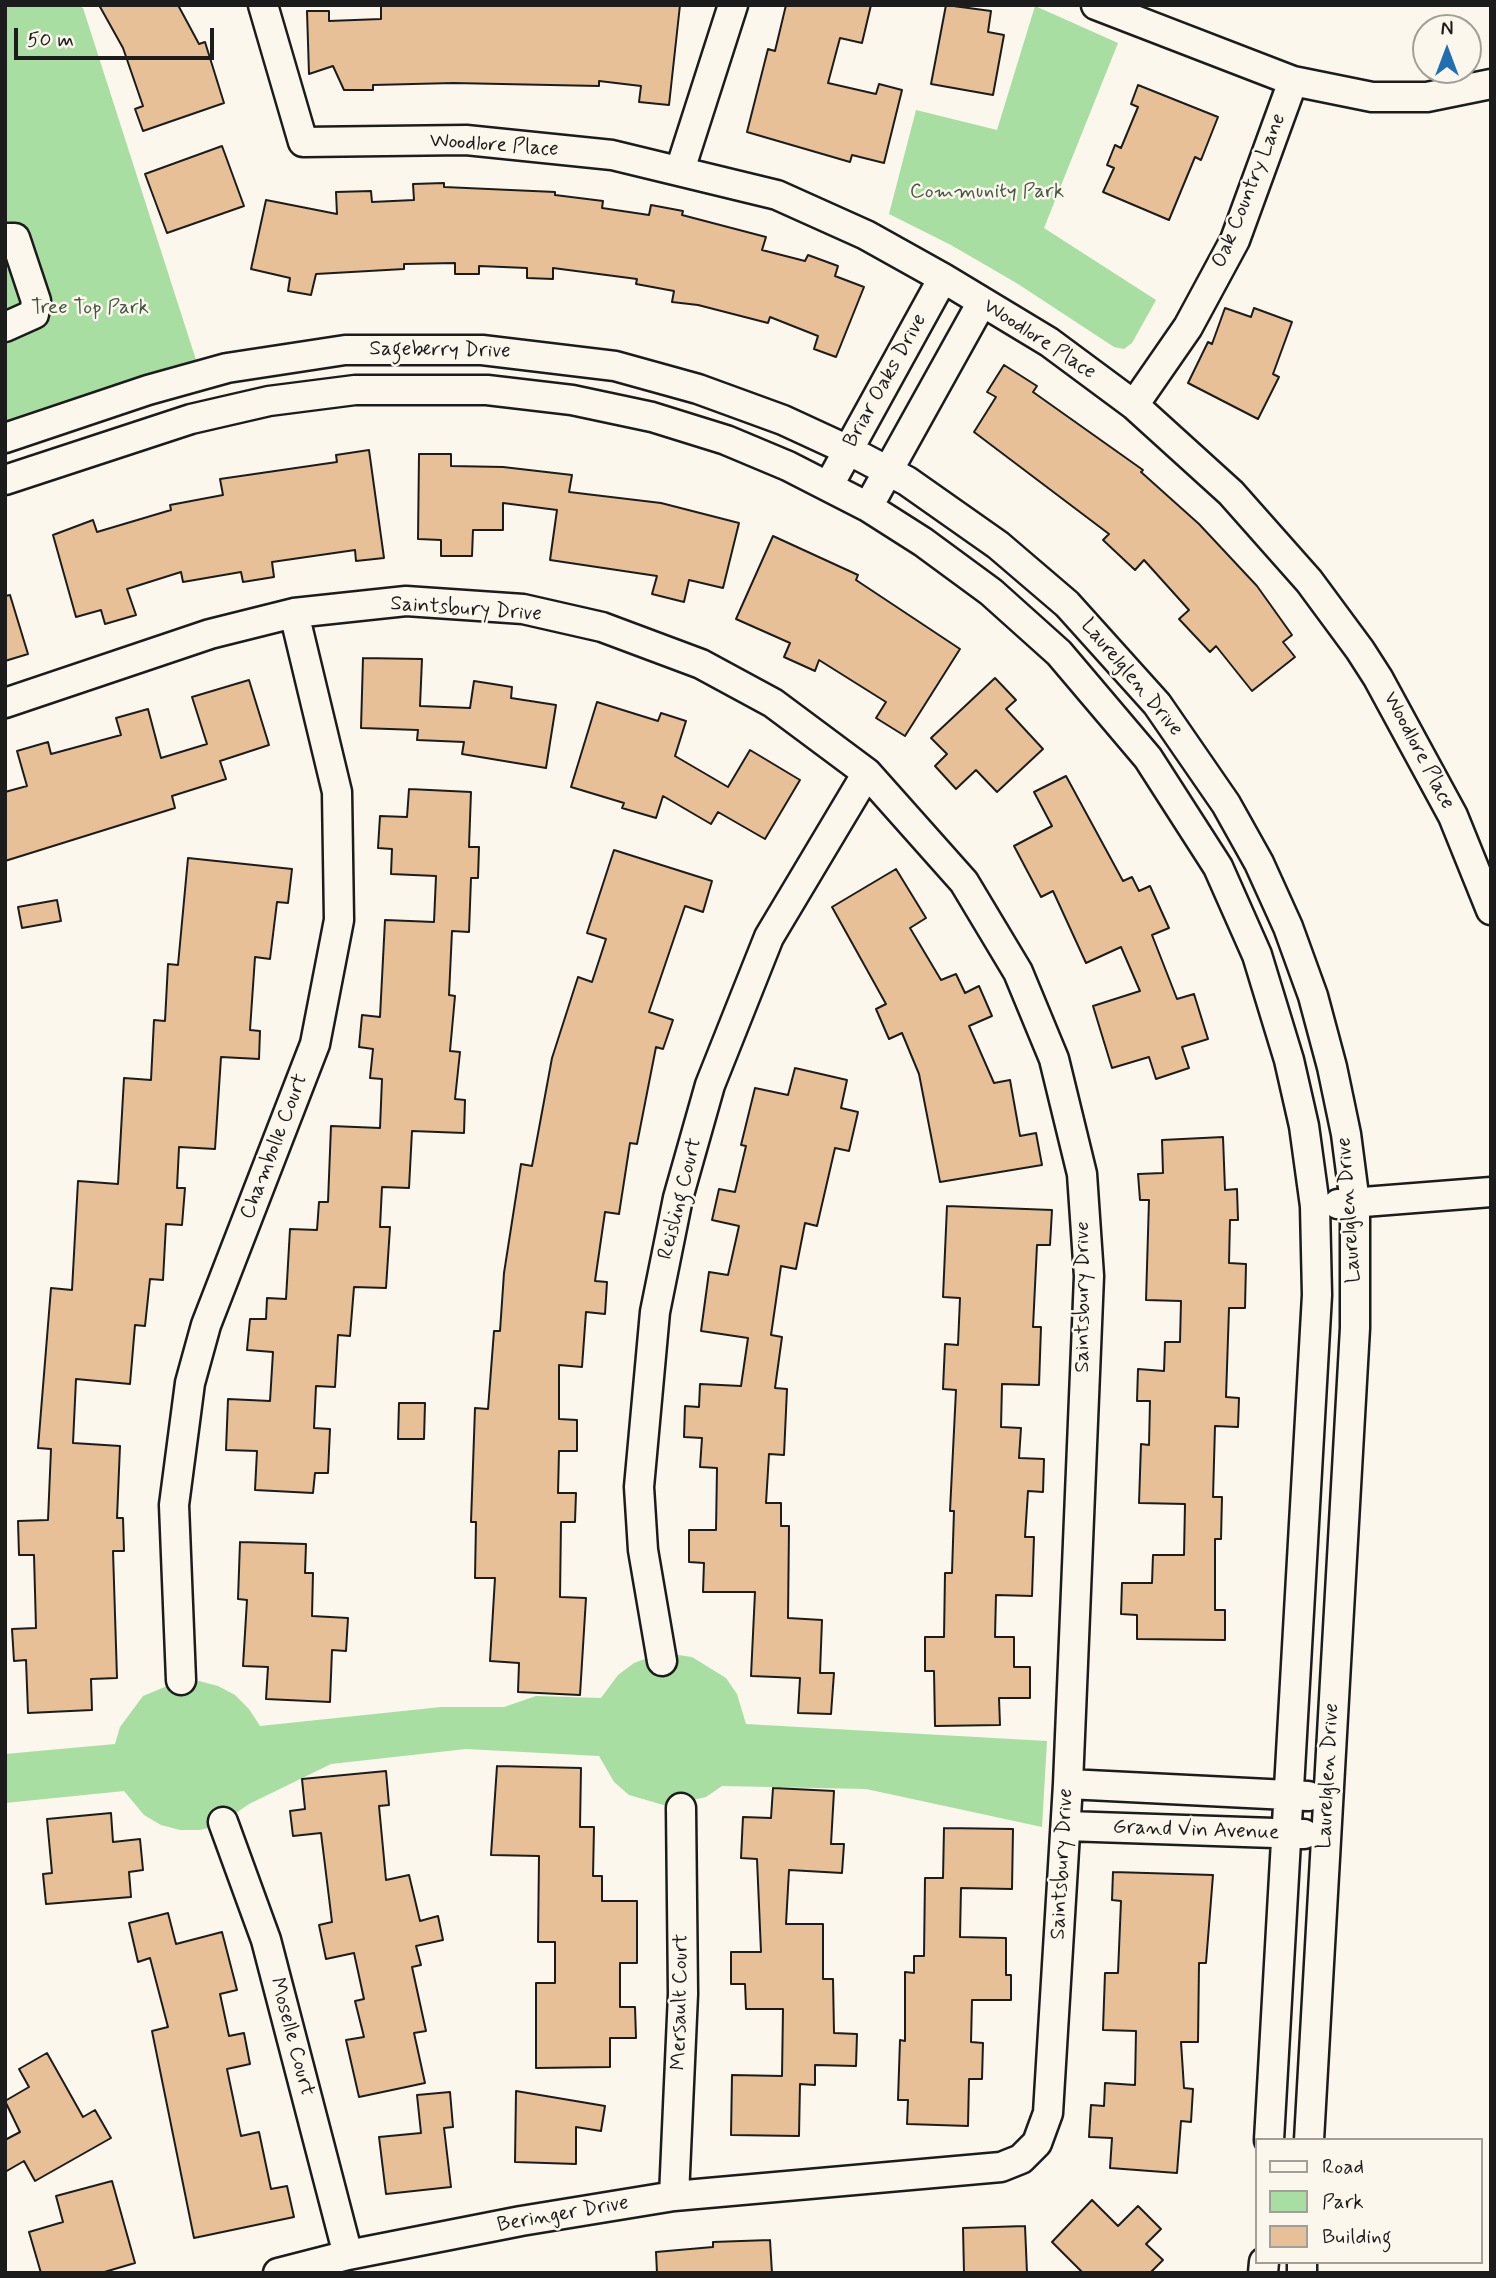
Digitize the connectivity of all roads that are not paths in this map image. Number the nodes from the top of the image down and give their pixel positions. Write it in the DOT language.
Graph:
graph roads {
  1 [pos="263,5"];
  2 [pos="733,5"];
  3 [pos="1096,5"];
  4 [pos="1293,81"];
  5 [pos="1491,84"];
  6 [pos="680,170"];
  7 [pos="5,238"];
  8 [pos="943,278"];
  9 [pos="982,302"];
  10 [pos="5,327"];
  11 [pos="1134,405"];
  12 [pos="5,438"];
  13 [pos="869,460"];
  14 [pos="5,480"];
  15 [pos="849,496"];
  16 [pos="294,612"];
  17 [pos="5,703"];
  18 [pos="867,773"];
  19 [pos="1491,910"];
  20 [pos="1491,1192"];
  21 [pos="1354,1203"];
  22 [pos="1315,1206"];
  23 [pos="662,1661"];
  24 [pos="181,1680"];
  25 [pos="1068,1784"];
  26 [pos="1288,1796"];
  27 [pos="1328,1797"];
  28 [pos="681,1808"];
  29 [pos="223,1822"];
  30 [pos="1066,1826"];
  31 [pos="1286,1834"];
  32 [pos="1326,1835"];
  33 [pos="1269,2138"];
  34 [pos="1309,2138"];
  35 [pos="851,2179"];
  36 [pos="674,2196"];
  37 [pos="348,2255"];
  38 [pos="278,2273"];
  1 -- 6 [label="street, Woodlore Place"];
  2 -- 6 [label="street"];
  3 -- 4 [label="street"];
  4 -- 5 [label="street"];
  4 -- 11 [label="street, Oak Country Lane"];
  6 -- 8 [label="street, Woodlore Place"];
  7 -- 10 [label="street"];
  8 -- 9 [label="street, Woodlore Place"];
  8 -- 13 [label="street, Briar Oaks Drive"];
  9 -- 11 [label="street, Woodlore Place"];
  9 -- 13 [label="street, Briar Oaks Drive"];
  11 -- 19 [label="street, Woodlore Place"];
  12 -- 13 [label="street, Sageberry Drive"];
  13 -- 15 [label="street, Briar Oaks Drive"];
  13 -- 15 [label="street, Briar Oaks Drive"];
  13 -- 21 [label="street, Laurelglen Drive"];
  14 -- 15 [label="street, Sageberry Drive"];
  15 -- 22 [label="street, Laurelglen Drive"];
  16 -- 17 [label="street, Saintsbury Drive"];
  16 -- 18 [label="street, Saintsbury Drive"];
  16 -- 24 [label="street, Chambolle Court"];
  18 -- 23 [label="street, Reisling Court"];
  18 -- 25 [label="street, Saintsbury Drive"];
  20 -- 21 [label="street"];
  21 -- 22 [label="street"];
  21 -- 27 [label="street, Laurelglen Drive"];
  22 -- 26 [label="street, Laurelglen Drive"];
  25 -- 26 [label="street, Grand Vin Avenue"];
  25 -- 30 [label="street, Saintsbury Drive"];
  26 -- 27 [label="street, Grand Vin Avenue"];
  26 -- 31 [label="street, Laurelglen Drive"];
  27 -- 32 [label="street, Laurelglen Drive"];
  28 -- 36 [label="street, Mersault Court"];
  29 -- 37 [label="street, Moselle Court"];
  30 -- 31 [label="street, Grand Vin Avenue"];
  30 -- 35 [label="street, Saintsbury Drive"];
  31 -- 32 [label="street, Grand Vin Avenue"];
  31 -- 33 [label="street, Laurelglen Drive"];
  32 -- 34 [label="street, Laurelglen Drive"];
  35 -- 36 [label="street, Beringer Drive"];
  36 -- 37 [label="street, Beringer Drive"];
  37 -- 38 [label="street, Beringer Drive"];
}
